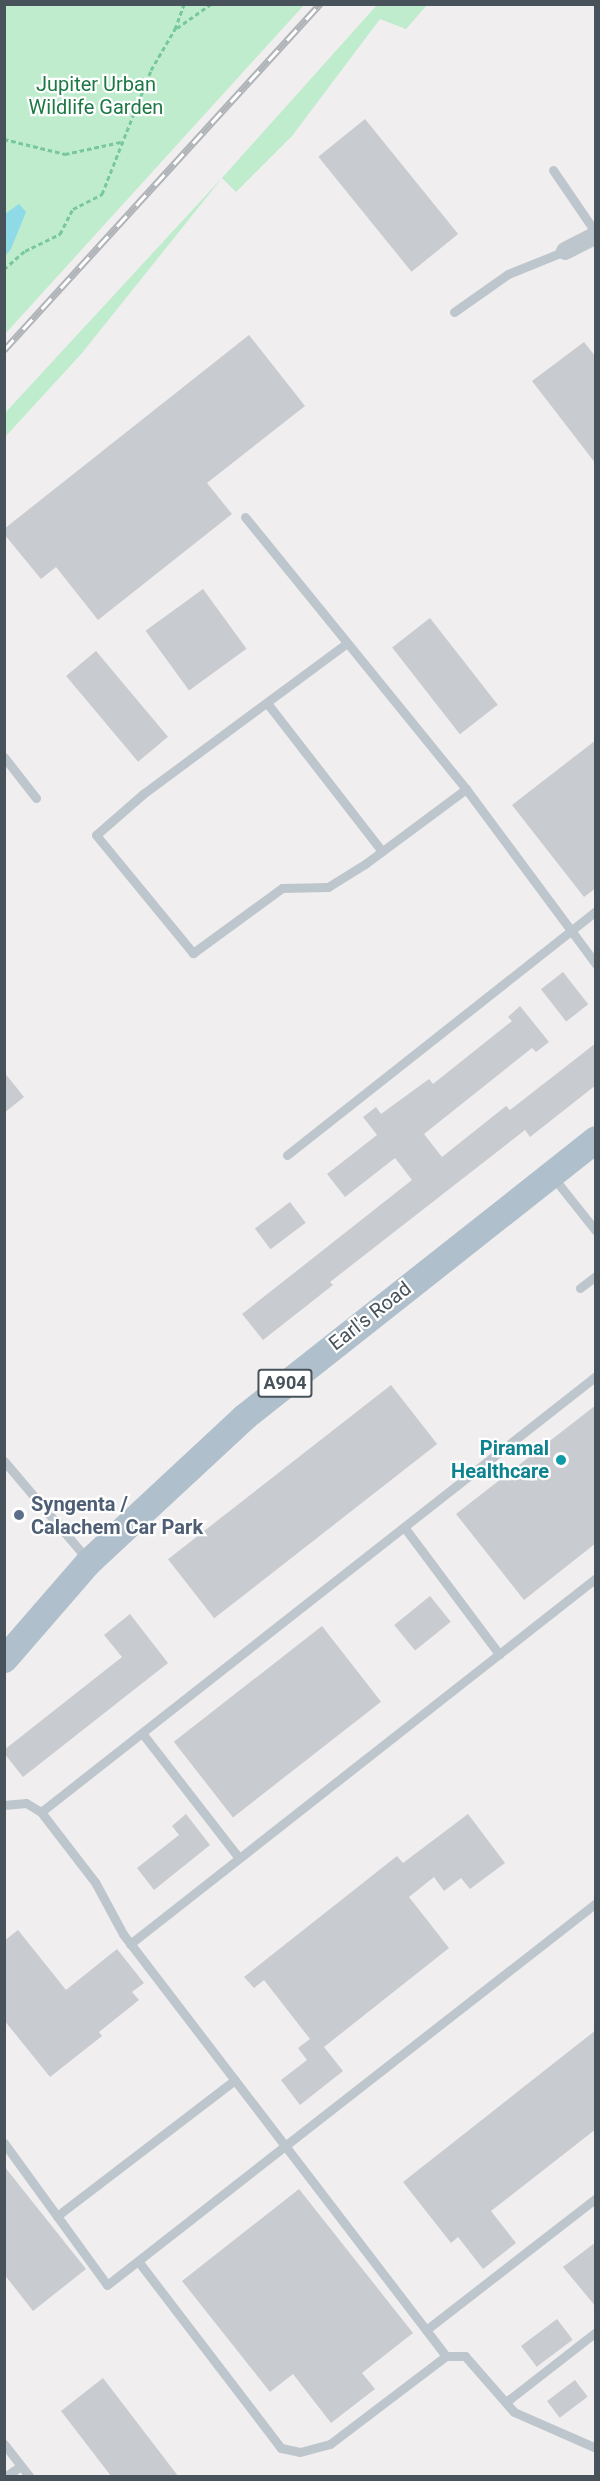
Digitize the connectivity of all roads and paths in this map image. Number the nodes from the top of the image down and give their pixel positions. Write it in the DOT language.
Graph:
graph roads {
  1 [pos="184,4"];
  2 [pos="211,4"];
  3 [pos="175,29"];
  4 [pos="4,139"];
  5 [pos="121,141"];
  6 [pos="553,170"];
  7 [pos="596,234"];
  8 [pos="565,251"];
  9 [pos="4,269"];
  10 [pos="454,312"];
  11 [pos="245,517"];
  12 [pos="347,644"];
  13 [pos="267,703"];
  14 [pos="4,757"];
  15 [pos="466,789"];
  16 [pos="36,798"];
  17 [pos="382,851"];
  18 [pos="596,911"];
  19 [pos="571,930"];
  20 [pos="596,964"];
  21 [pos="596,1139"];
  22 [pos="287,1155"];
  23 [pos="552,1175"];
  24 [pos="596,1231"];
  25 [pos="596,1276"];
  26 [pos="580,1288"];
  27 [pos="596,1376"];
  28 [pos="4,1461"];
  29 [pos="404,1527"];
  30 [pos="89,1561"];
  31 [pos="596,1578"];
  32 [pos="499,1654"];
  33 [pos="4,1659"];
  34 [pos="142,1733"];
  35 [pos="4,1805"];
  36 [pos="41,1812"];
  37 [pos="239,1858"];
  38 [pos="596,1903"];
  39 [pos="130,1944"];
  40 [pos="235,2080"];
  41 [pos="4,2143"];
  42 [pos="285,2146"];
  43 [pos="596,2198"];
  44 [pos="57,2216"];
  45 [pos="138,2261"];
  46 [pos="426,2330"];
  47 [pos="596,2332"];
  48 [pos="446,2356"];
  49 [pos="506,2402"];
  50 [pos="4,2444"];
  51 [pos="596,2448"];
  52 [pos="21,2466"];
  53 [pos="6,2476"];
  54 [pos="29,2476"];
  1 -- 3 [label="path"];
  2 -- 3 [label="path"];
  3 -- 5 [label="path"];
  4 -- 5 [label="path"];
  5 -- 9 [label="path"];
  6 -- 7 [label="lane"];
  7 -- 8 [label="street"];
  8 -- 10 [label="lane"];
  11 -- 12 [label="lane"];
  12 -- 13 [label="lane"];
  12 -- 15 [label="lane"];
  13 -- 17 [label="lane"];
  13 -- 17 [label="lane"];
  14 -- 16 [label="lane"];
  15 -- 17 [label="lane"];
  15 -- 19 [label="lane"];
  18 -- 19 [label="lane"];
  19 -- 20 [label="lane"];
  19 -- 22 [label="lane"];
  21 -- 23 [label="main road, Earl's Road / A904"];
  23 -- 24 [label="lane"];
  23 -- 30 [label="main road, Earl's Road / A904"];
  25 -- 26 [label="lane"];
  27 -- 29 [label="lane"];
  28 -- 30 [label="lane"];
  29 -- 32 [label="lane"];
  29 -- 34 [label="lane"];
  30 -- 33 [label="main road, Earl's Road / A904"];
  31 -- 32 [label="lane"];
  32 -- 37 [label="lane"];
  34 -- 36 [label="lane"];
  34 -- 37 [label="lane"];
  35 -- 36 [label="lane"];
  36 -- 39 [label="lane"];
  37 -- 39 [label="lane"];
  38 -- 42 [label="lane"];
  39 -- 40 [label="lane"];
  40 -- 42 [label="lane"];
  40 -- 44 [label="lane"];
  41 -- 44 [label="lane"];
  42 -- 45 [label="lane"];
  42 -- 46 [label="lane"];
  43 -- 46 [label="lane"];
  44 -- 45 [label="lane"];
  45 -- 48 [label="lane"];
  46 -- 48 [label="lane"];
  47 -- 49 [label="lane"];
  48 -- 49 [label="lane"];
  49 -- 51 [label="lane"];
  50 -- 52 [label="lane"];
  52 -- 53 [label="lane"];
  52 -- 54 [label="lane"];
}
